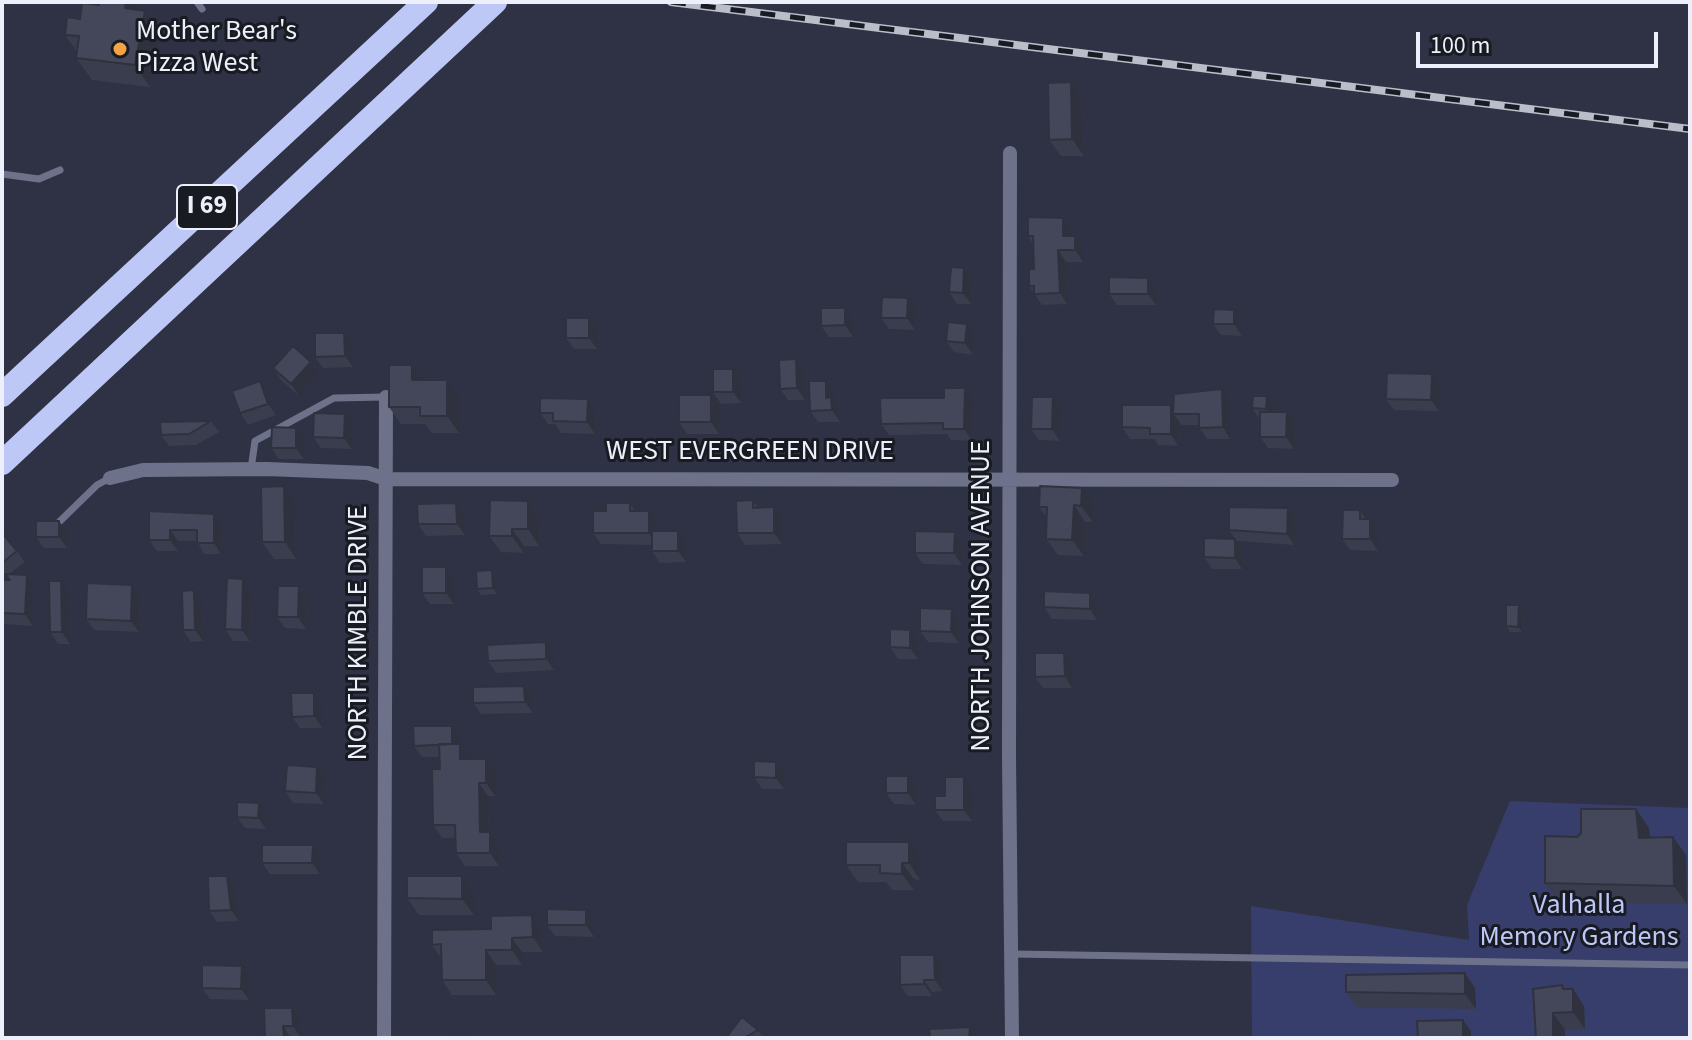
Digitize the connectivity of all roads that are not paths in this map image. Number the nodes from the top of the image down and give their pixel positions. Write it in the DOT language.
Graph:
graph roads {
  1 [pos="495,2"];
  2 [pos="418,10"];
  3 [pos="1010,153"];
  4 [pos="60,170"];
  5 [pos="2,174"];
  6 [pos="2,395"];
  7 [pos="386,397"];
  8 [pos="2,463"];
  9 [pos="251,469"];
  10 [pos="110,478"];
  11 [pos="386,479"];
  12 [pos="1010,479"];
  13 [pos="1392,480"];
  14 [pos="54,527"];
  15 [pos="1011,954"];
  16 [pos="1690,965"];
  17 [pos="384,1038"];
  18 [pos="1012,1038"];
  1 -- 8 [label="highway, I 69"];
  2 -- 6 [label="highway, I 69"];
  3 -- 12 [label="street, NORTH JOHNSON AVENUE"];
  4 -- 5 [label="lane"];
  7 -- 9 [label="lane, NORTH KIMBLE DRIVE"];
  7 -- 11 [label="street, NORTH KIMBLE DRIVE"];
  9 -- 10 [label="street, WEST EVERGREEN DRIVE"];
  9 -- 11 [label="street, WEST EVERGREEN DRIVE"];
  10 -- 14 [label="lane"];
  11 -- 12 [label="street, WEST EVERGREEN DRIVE"];
  11 -- 17 [label="street, NORTH KIMBLE DRIVE"];
  12 -- 13 [label="street, WEST EVERGREEN DRIVE"];
  12 -- 15 [label="street, NORTH JOHNSON AVENUE"];
  15 -- 16 [label="lane"];
  15 -- 18 [label="street, NORTH JOHNSON AVENUE"];
}
